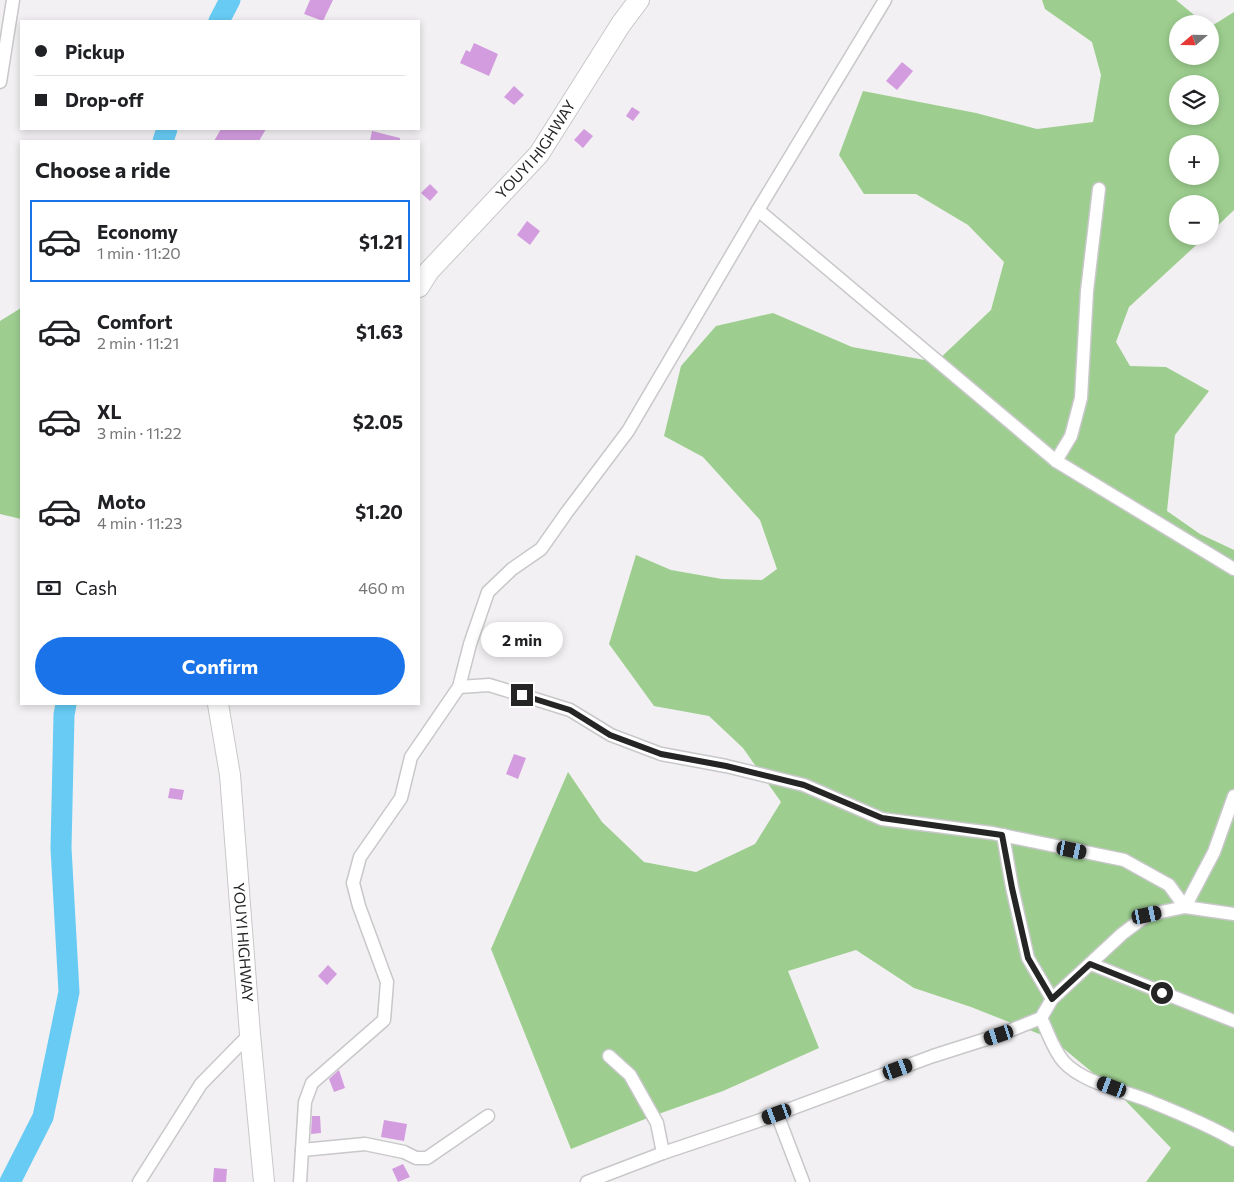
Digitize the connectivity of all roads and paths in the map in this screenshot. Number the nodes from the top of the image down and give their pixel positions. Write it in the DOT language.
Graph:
graph roads {
  1 [pos="13,0"];
  2 [pos="639,0"];
  3 [pos="885,0"];
  4 [pos="0,82"];
  5 [pos="1099,189"];
  6 [pos="758,210"];
  7 [pos="420,285"];
  8 [pos="1056,461"];
  9 [pos="1234,569"];
  10 [pos="459,687"];
  11 [pos="218,705"];
  12 [pos="1234,796"];
  13 [pos="1002,835"];
  14 [pos="1185,907"];
  15 [pos="1234,914"];
  16 [pos="1090,964"];
  17 [pos="1052,999"];
  18 [pos="1041,1018"];
  19 [pos="1234,1021"];
  20 [pos="250,1034"];
  21 [pos="609,1056"];
  22 [pos="777,1114"];
  23 [pos="488,1116"];
  24 [pos="1234,1140"];
  25 [pos="302,1150"];
  26 [pos="663,1153"];
  27 [pos="140,1182"];
  28 [pos="264,1182"];
  29 [pos="300,1182"];
  30 [pos="587,1182"];
  31 [pos="803,1182"];
  1 -- 4 [label="street"];
  2 -- 7 [label="main road, YOUYI HIGHWAY"];
  3 -- 6 [label="street"];
  5 -- 8 [label="street"];
  6 -- 8 [label="street"];
  6 -- 10 [label="street"];
  8 -- 9 [label="street"];
  10 -- 13 [label="street"];
  10 -- 25 [label="street"];
  11 -- 20 [label="main road, YOUYI HIGHWAY"];
  12 -- 14 [label="street"];
  13 -- 14 [label="street"];
  13 -- 17 [label="street"];
  14 -- 15 [label="street"];
  14 -- 16 [label="street"];
  16 -- 17 [label="street"];
  16 -- 19 [label="street"];
  17 -- 18 [label="street"];
  18 -- 22 [label="street"];
  18 -- 24 [label="street"];
  20 -- 27 [label="street"];
  20 -- 28 [label="main road, YOUYI HIGHWAY"];
  21 -- 26 [label="street"];
  22 -- 26 [label="street"];
  22 -- 31 [label="street"];
  23 -- 25 [label="street"];
  25 -- 29 [label="street"];
  26 -- 30 [label="street"];
}
